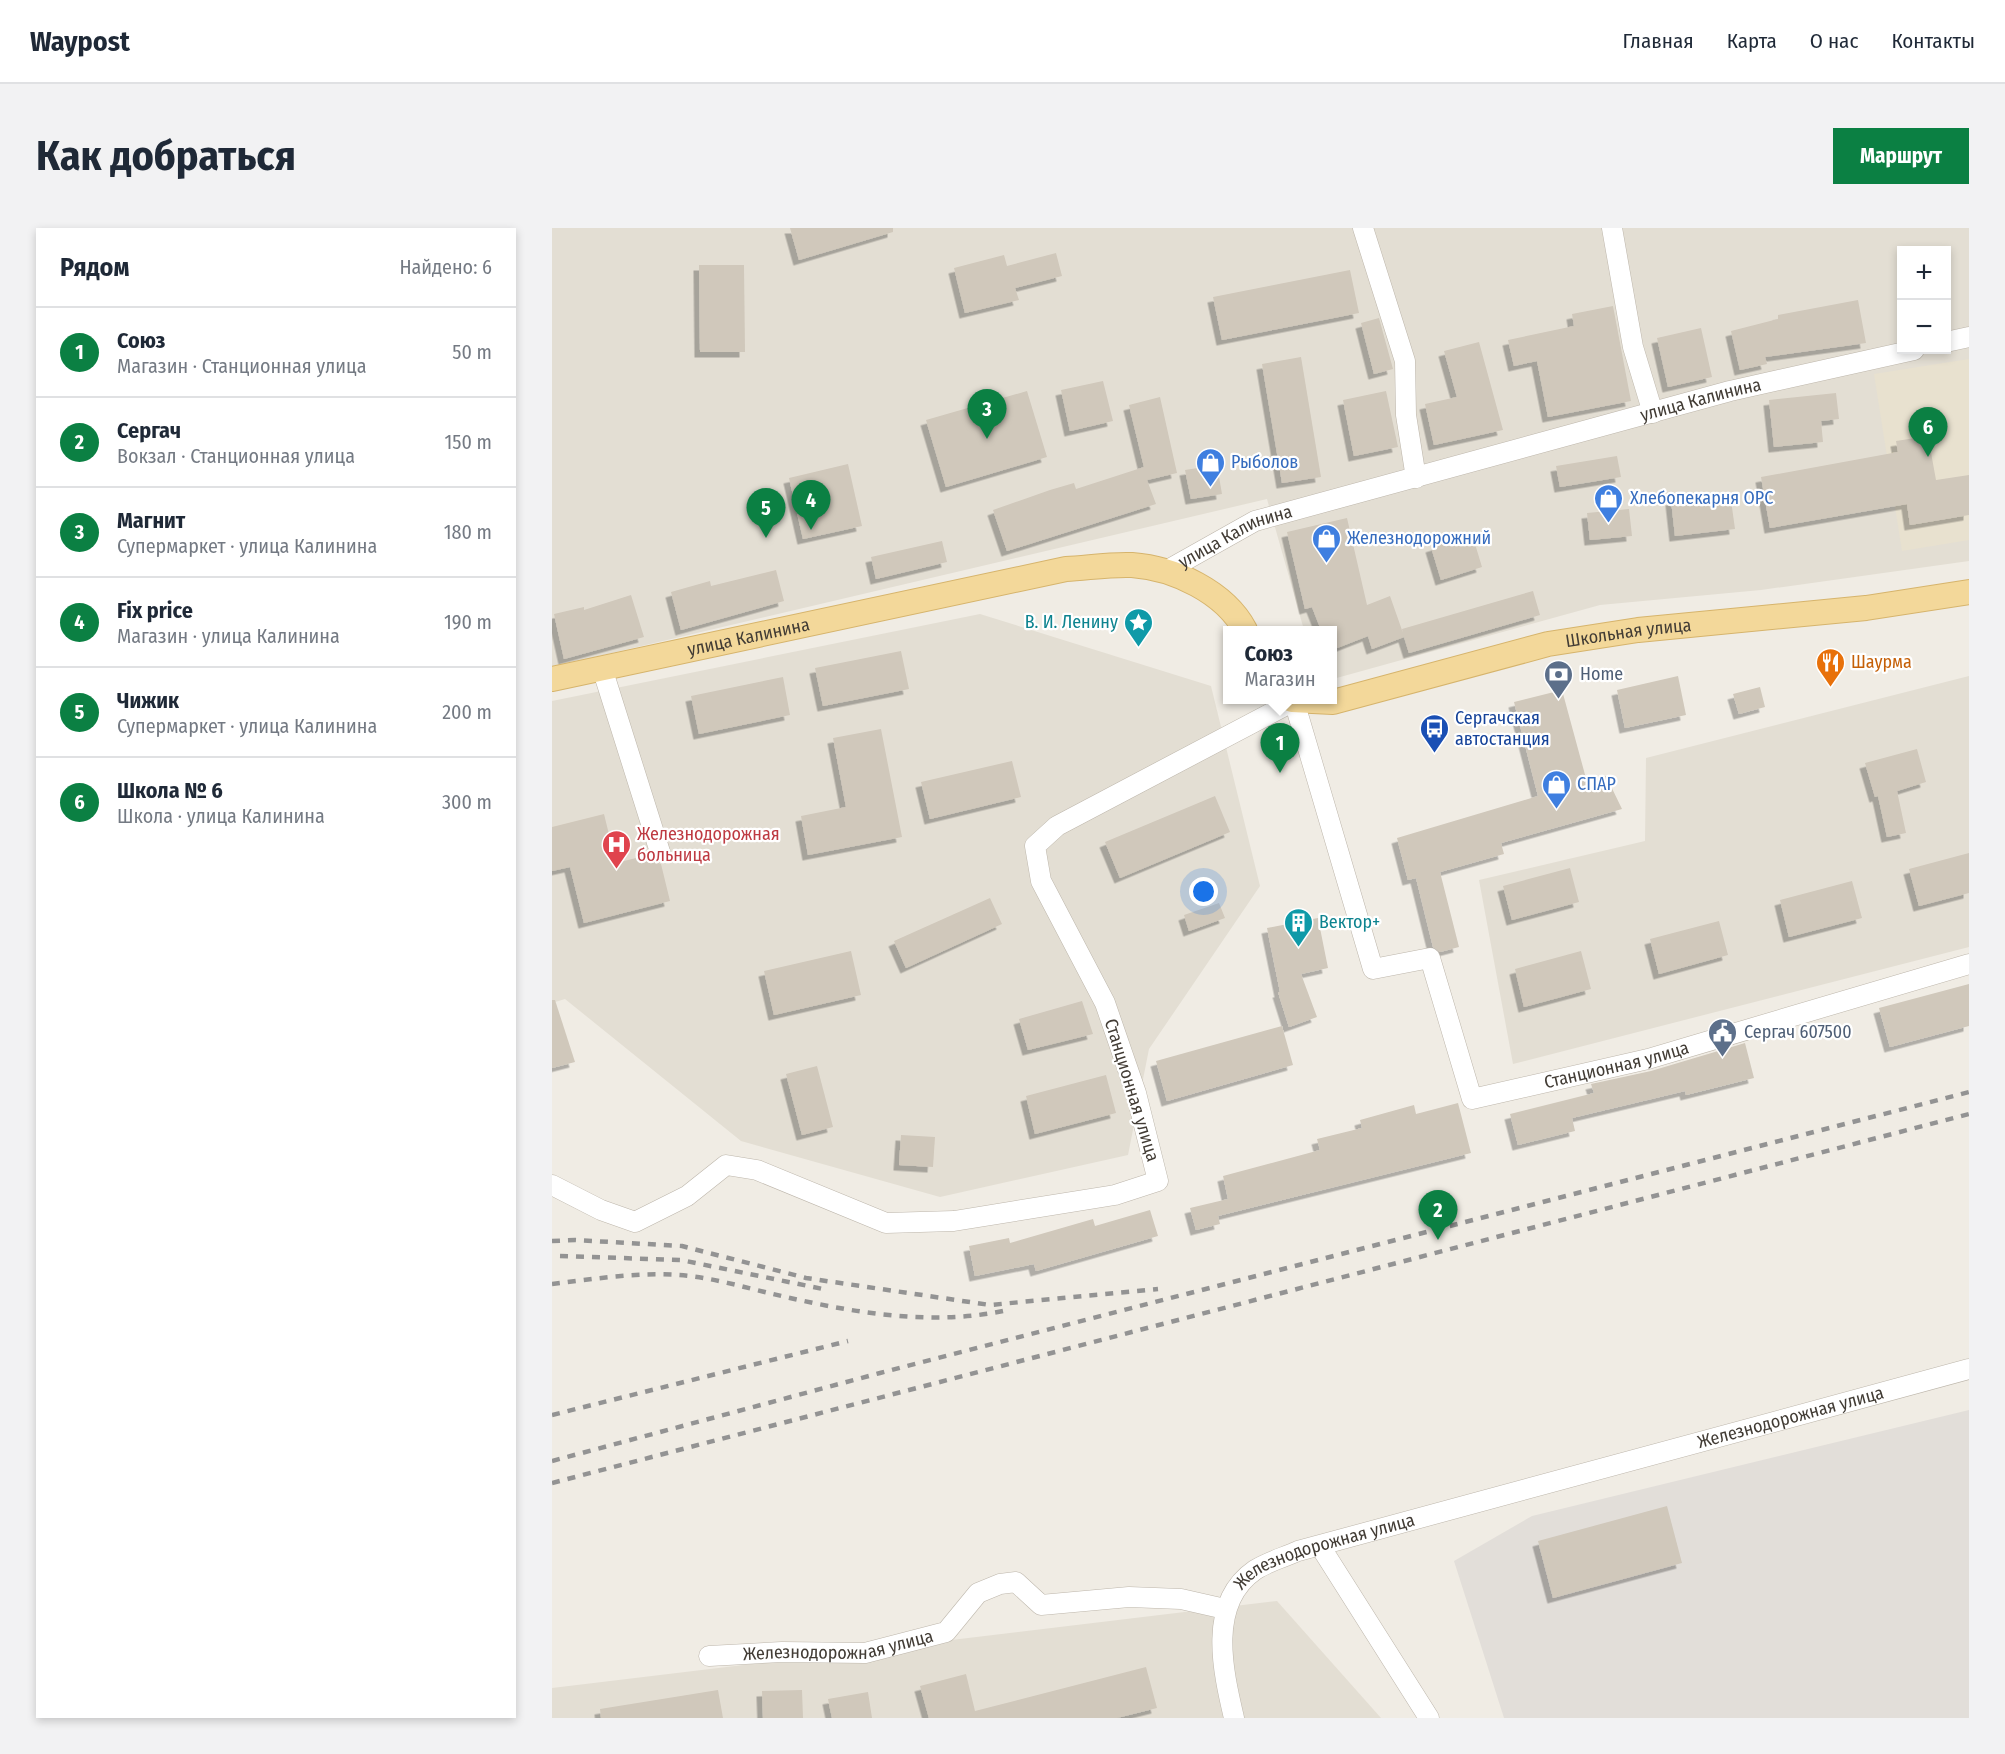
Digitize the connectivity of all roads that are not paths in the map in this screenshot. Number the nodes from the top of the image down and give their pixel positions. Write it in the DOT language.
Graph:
graph roads {
  1 [pos="1363,228"];
  2 [pos="1612,228"];
  3 [pos="1969,337"];
  4 [pos="1951,341"];
  5 [pos="1897,354"];
  6 [pos="1653,413"];
  7 [pos="1416,478"];
  8 [pos="1166,571"];
  9 [pos="1969,591"];
  10 [pos="1243,626"];
  11 [pos="602,668"];
  12 [pos="552,679"];
  13 [pos="1337,701"];
  14 [pos="1286,704"];
  15 [pos="1294,704"];
  16 [pos="660,852"];
  17 [pos="1969,964"];
  18 [pos="552,1185"];
  19 [pos="1969,1369"];
  20 [pos="1320,1546"];
  21 [pos="1225,1609"];
  22 [pos="709,1656"];
  23 [pos="1234,1718"];
  24 [pos="1429,1718"];
  1 -- 7 [label="street"];
  2 -- 6 [label="street"];
  3 -- 4 [label="street"];
  5 -- 6 [label="street, улица Калинина"];
  6 -- 7 [label="street, улица Калинина"];
  7 -- 8 [label="street, улица Калинина"];
  8 -- 10 [label="main road"];
  8 -- 11 [label="main road, улица Калинина"];
  9 -- 13 [label="main road, Школьная улица"];
  11 -- 12 [label="main road, улица Калинина"];
  11 -- 16 [label="street"];
  14 -- 18 [label="street, Станционная улица"];
  15 -- 17 [label="street, Станционная улица"];
  19 -- 20 [label="street, Железнодорожная улица"];
  20 -- 21 [label="street, Железнодорожная улица"];
  20 -- 24 [label="street"];
  21 -- 22 [label="street, Железнодорожная улица"];
  21 -- 23 [label="street"];
}
